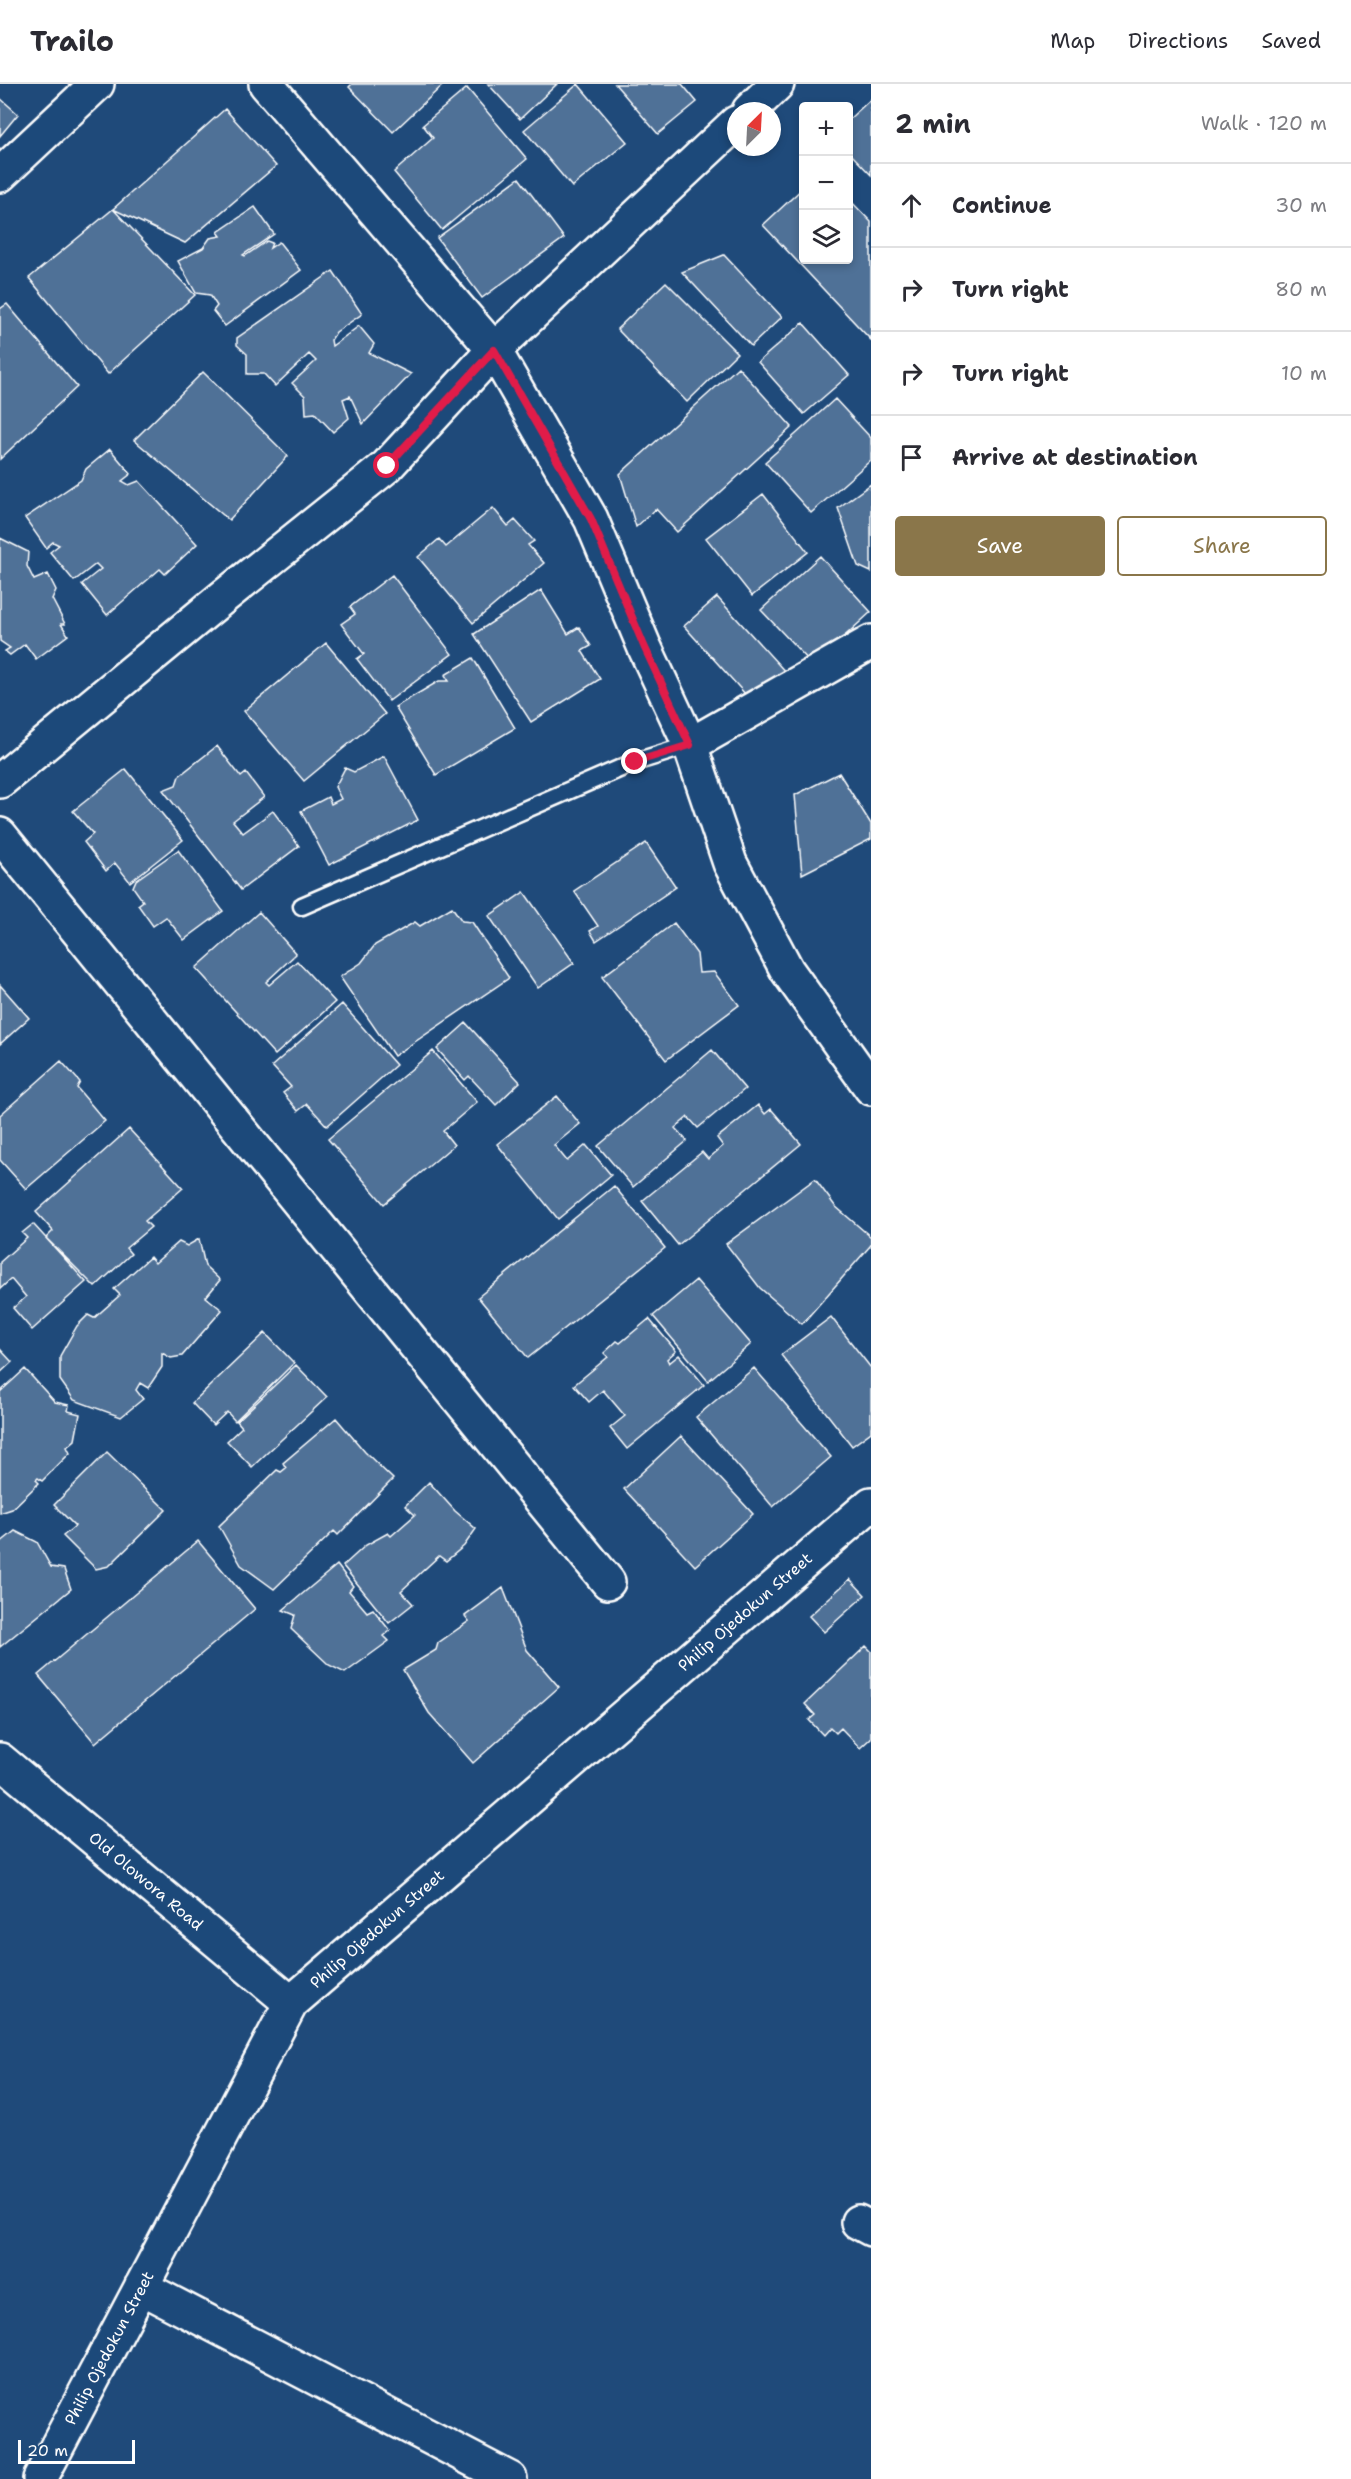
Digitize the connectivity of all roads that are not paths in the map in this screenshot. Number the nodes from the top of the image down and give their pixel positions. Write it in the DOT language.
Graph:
graph roads {
  1 [pos="97,84"];
  2 [pos="266,84"];
  3 [pos="777,84"];
  4 [pos="758,102"];
  5 [pos="727,131"];
  6 [pos="0,175"];
  7 [pos="494,350"];
  8 [pos="871,642"];
  9 [pos="690,745"];
  10 [pos="0,781"];
  11 [pos="0,835"];
  12 [pos="302,906"];
  13 [pos="871,1088"];
  14 [pos="871,1504"];
  15 [pos="608,1581"];
  16 [pos="0,1760"];
  17 [pos="291,2003"];
  18 [pos="141,2287"];
  19 [pos="40,2479"];
  20 [pos="510,2479"];
  1 -- 6 [label="street"];
  2 -- 7 [label="street"];
  3 -- 4 [label="street"];
  5 -- 7 [label="street"];
  7 -- 9 [label="street"];
  7 -- 10 [label="street"];
  8 -- 9 [label="street"];
  9 -- 12 [label="lane"];
  9 -- 13 [label="street"];
  11 -- 15 [label="street"];
  14 -- 17 [label="street, Philip Ojedokun Street"];
  16 -- 17 [label="street, Old Olowora Road"];
  17 -- 18 [label="street, Philip Ojedokun Street"];
  18 -- 19 [label="street, Philip Ojedokun Street"];
  18 -- 20 [label="street"];
}
